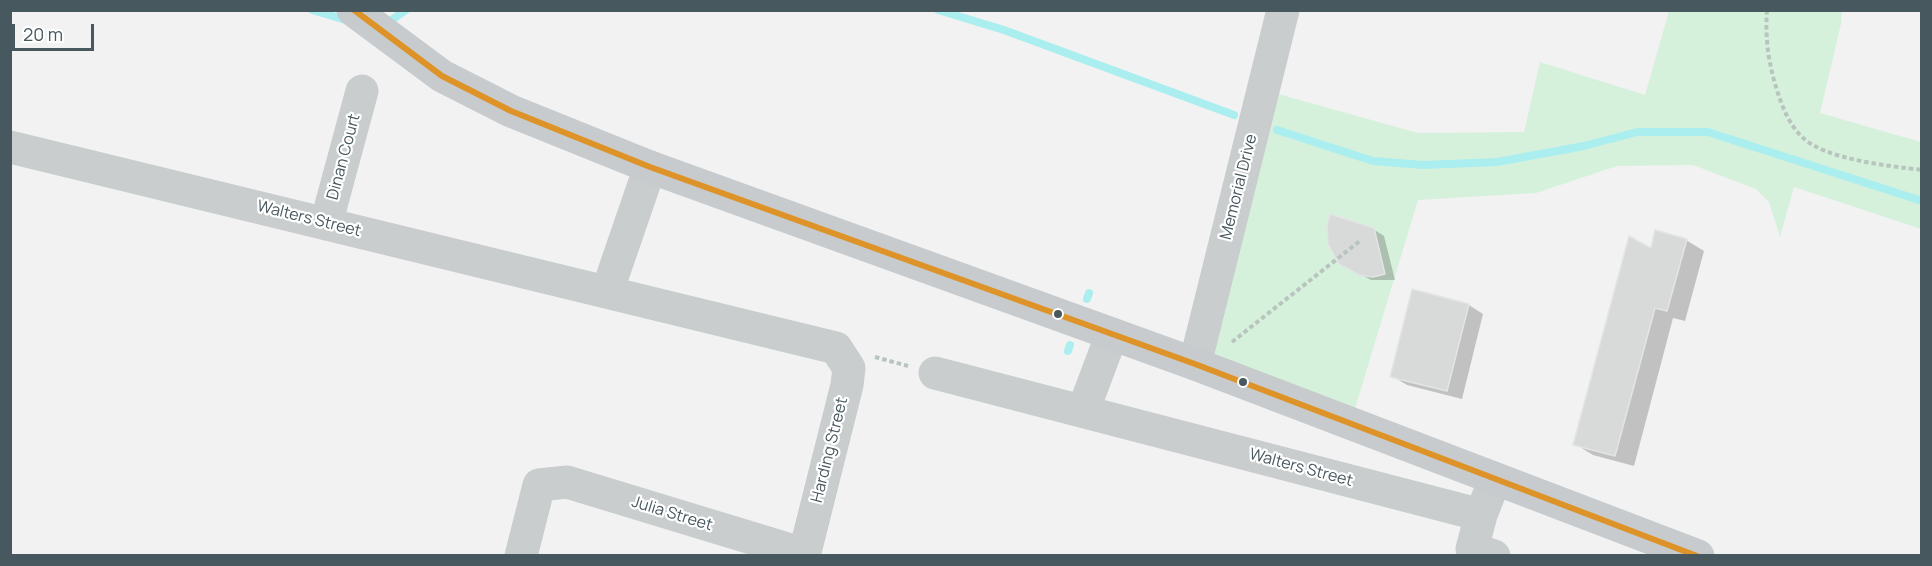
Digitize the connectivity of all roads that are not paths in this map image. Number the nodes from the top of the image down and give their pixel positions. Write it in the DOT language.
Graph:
graph roads {
  1 [pos="353,10"];
  2 [pos="1283,10"];
  3 [pos="362,91"];
  4 [pos="10,147"];
  5 [pos="650,167"];
  6 [pos="326,224"];
  7 [pos="607,292"];
  8 [pos="1112,334"];
  9 [pos="836,348"];
  10 [pos="1196,364"];
  11 [pos="935,373"];
  12 [pos="1083,411"];
  13 [pos="1495,479"];
  14 [pos="1481,515"];
  15 [pos="1683,553"];
  16 [pos="521,555"];
  17 [pos="804,555"];
  18 [pos="1494,555"];
  1 -- 5 [label="main road"];
  2 -- 10 [label="street, Memorial Drive"];
  3 -- 6 [label="street, Dinan Court"];
  4 -- 6 [label="street, Walters Street"];
  5 -- 7 [label="street"];
  5 -- 8 [label="main road"];
  6 -- 7 [label="street, Walters Street"];
  7 -- 9 [label="street, Walters Street"];
  8 -- 10 [label="main road"];
  8 -- 12 [label="street"];
  9 -- 17 [label="street, Harding Street"];
  10 -- 13 [label="main road"];
  11 -- 12 [label="street, Walters Street"];
  12 -- 14 [label="street, Walters Street"];
  13 -- 14 [label="street"];
  13 -- 15 [label="main road"];
  14 -- 18 [label="street"];
  16 -- 17 [label="street, Julia Street"];
}
